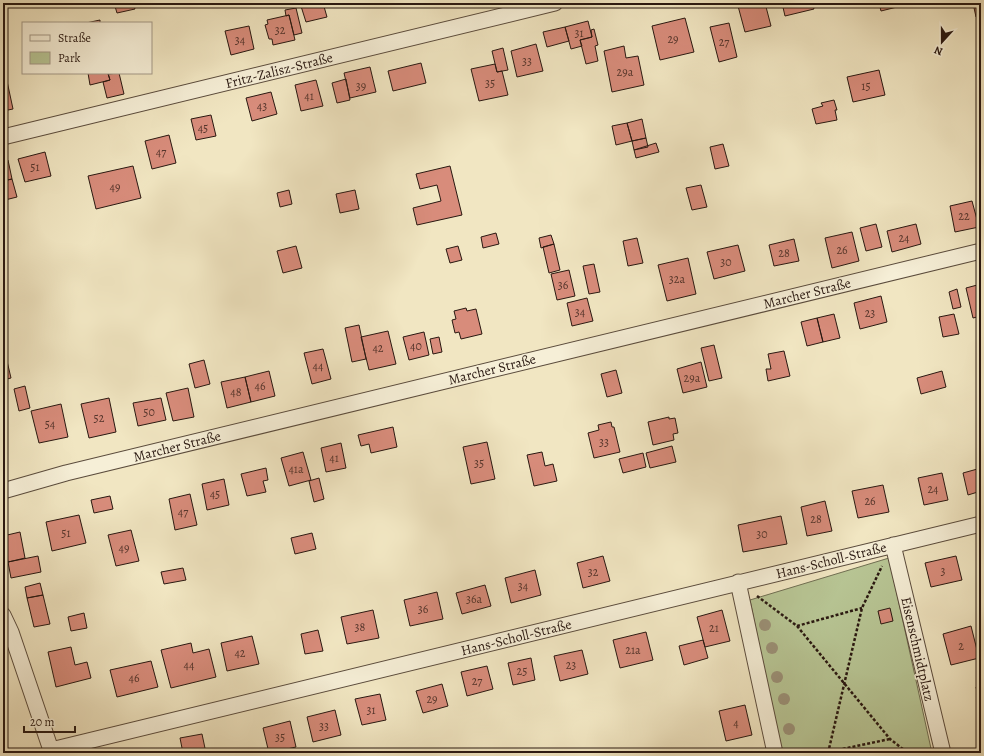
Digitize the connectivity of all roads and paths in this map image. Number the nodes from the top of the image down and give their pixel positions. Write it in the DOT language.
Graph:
graph roads {
  1 [pos="555,3"];
  2 [pos="3,137"];
  3 [pos="981,251"];
  4 [pos="3,490"];
  5 [pos="981,524"];
  6 [pos="893,545"];
  7 [pos="738,582"];
  8 [pos="862,608"];
  9 [pos="3,615"];
  10 [pos="797,626"];
  11 [pos="844,684"];
  12 [pos="890,739"];
  13 [pos="51,752"];
  14 [pos="828,752"];
  15 [pos="775,753"];
  16 [pos="908,753"];
  17 [pos="943,753"];
  1 -- 2 [label="street, Fritz-Zalisz-Straße"];
  3 -- 4 [label="street, Marcher Straße"];
  5 -- 6 [label="street, Hans-Scholl-Straße"];
  6 -- 7 [label="street, Hans-Scholl-Straße"];
  6 -- 8 [label="path"];
  6 -- 17 [label="street, Eisenschmidtplatz"];
  7 -- 10 [label="path"];
  7 -- 13 [label="street, Hans-Scholl-Straße"];
  7 -- 15 [label="street"];
  8 -- 10 [label="path"];
  8 -- 11 [label="path"];
  9 -- 13 [label="street"];
  10 -- 11 [label="path"];
  11 -- 12 [label="path"];
  11 -- 14 [label="path"];
  12 -- 14 [label="path"];
  12 -- 16 [label="path"];
}
